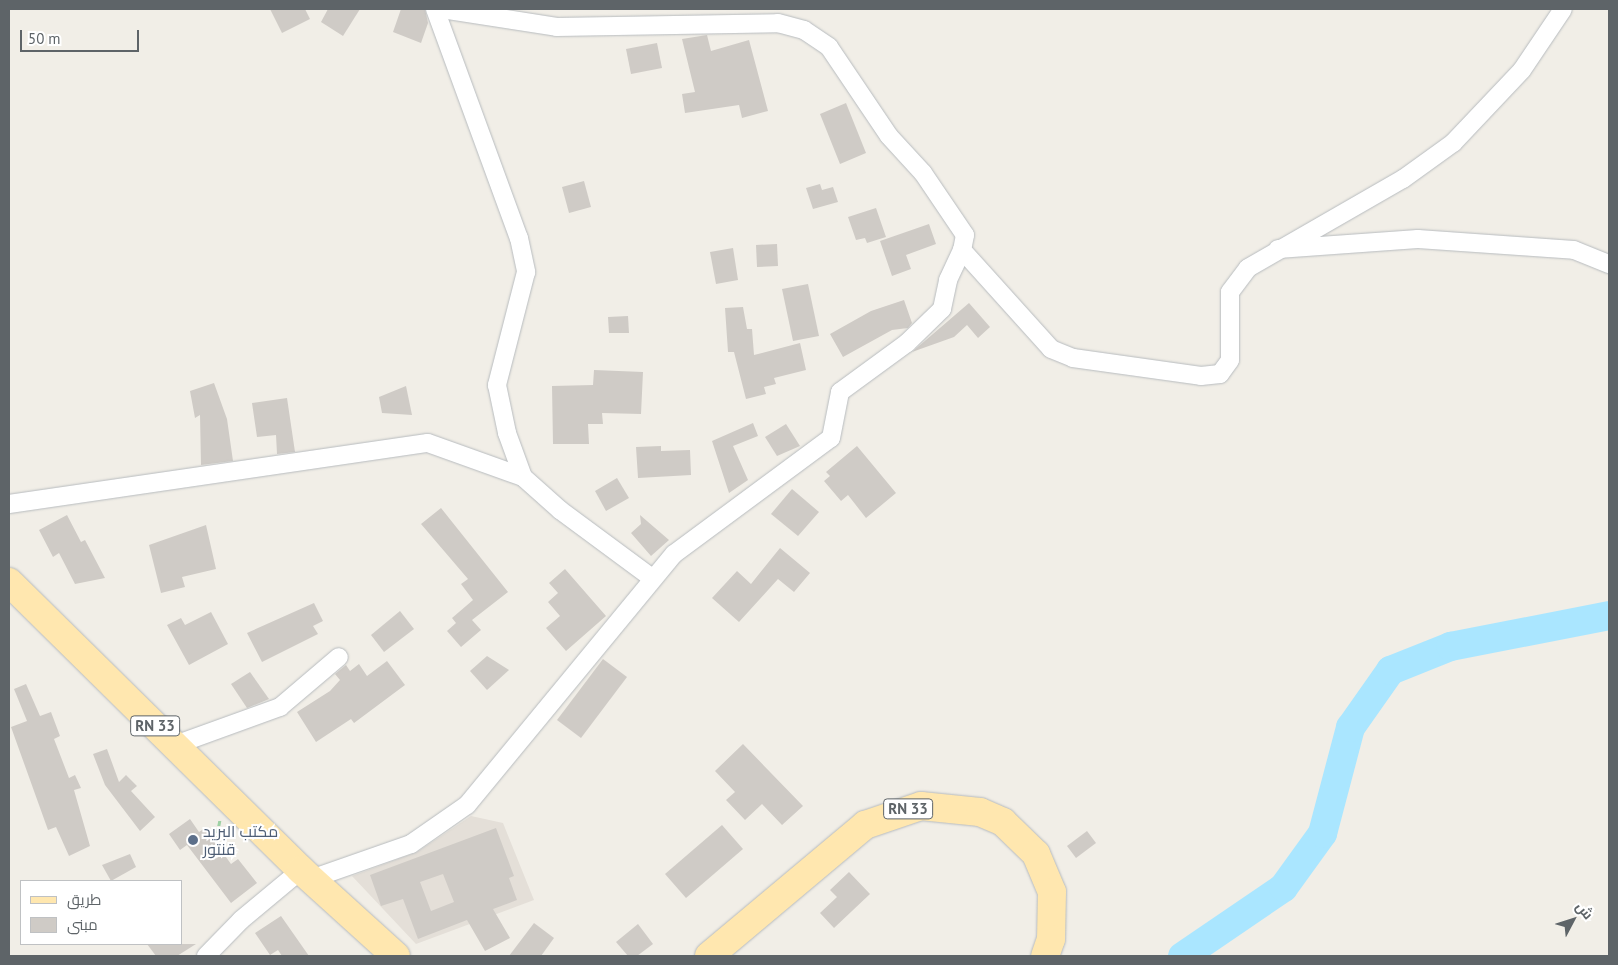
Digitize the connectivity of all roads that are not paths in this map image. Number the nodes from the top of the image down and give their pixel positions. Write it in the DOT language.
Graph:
graph roads {
  1 [pos="435,9"];
  2 [pos="442,9"];
  3 [pos="1563,9"];
  4 [pos="1276,249"];
  5 [pos="962,250"];
  6 [pos="1609,264"];
  7 [pos="523,476"];
  8 [pos="9,504"];
  9 [pos="652,578"];
  10 [pos="9,582"];
  11 [pos="339,657"];
  12 [pos="175,744"];
  13 [pos="306,875"];
  14 [pos="206,956"];
  15 [pos="396,956"];
  16 [pos="709,956"];
  17 [pos="1045,956"];
  1 -- 7 [label="street"];
  2 -- 5 [label="street"];
  3 -- 4 [label="street"];
  4 -- 5 [label="street"];
  4 -- 6 [label="street"];
  5 -- 9 [label="street"];
  7 -- 8 [label="street"];
  7 -- 9 [label="street"];
  9 -- 13 [label="street"];
  10 -- 12 [label="main road, RN 33"];
  11 -- 12 [label="street"];
  12 -- 13 [label="main road, RN 33"];
  13 -- 14 [label="street"];
  13 -- 15 [label="main road, RN 33"];
  16 -- 17 [label="main road, RN 33"];
}
